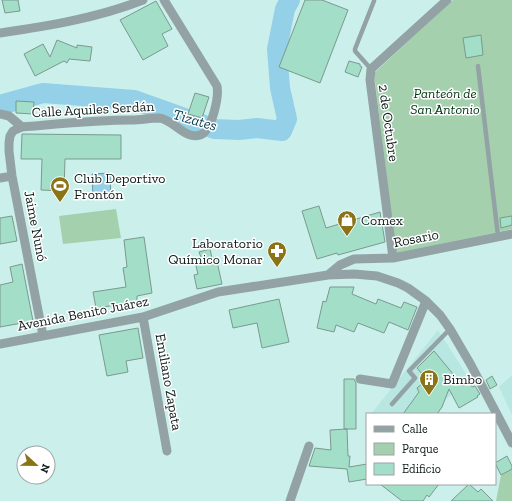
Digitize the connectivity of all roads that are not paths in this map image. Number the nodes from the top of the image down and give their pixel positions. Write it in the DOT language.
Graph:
graph roads {
  1 [pos="143,0"];
  2 [pos="164,0"];
  3 [pos="447,0"];
  4 [pos="374,1"];
  5 [pos="0,33"];
  6 [pos="478,66"];
  7 [pos="371,69"];
  8 [pos="0,114"];
  9 [pos="22,127"];
  10 [pos="12,176"];
  11 [pos="0,178"];
  12 [pos="512,234"];
  13 [pos="498,236"];
  14 [pos="393,258"];
  15 [pos="328,275"];
  16 [pos="426,301"];
  17 [pos="143,317"];
  18 [pos="450,329"];
  19 [pos="43,336"];
  20 [pos="0,344"];
  21 [pos="360,379"];
  22 [pos="392,404"];
  23 [pos="512,443"];
  24 [pos="309,446"];
  25 [pos="167,451"];
  26 [pos="290,501"];
  1 -- 5 [label="street"];
  2 -- 9 [label="street, Calle Aquiles Serdán"];
  3 -- 7 [label="street, 2 de Octubre"];
  4 -- 7 [label="lane"];
  6 -- 13 [label="lane"];
  7 -- 14 [label="street, 2 de Octubre"];
  8 -- 9 [label="street"];
  9 -- 10 [label="street, Jaime Nunó"];
  10 -- 11 [label="street"];
  10 -- 19 [label="street, Jaime Nunó"];
  12 -- 13 [label="street, Rosario"];
  13 -- 14 [label="street, Rosario"];
  14 -- 15 [label="street, Rosario"];
  15 -- 16 [label="street, Avenida Benito Juárez"];
  15 -- 17 [label="street, Avenida Benito Juárez"];
  16 -- 18 [label="street, Avenida Benito Juárez"];
  16 -- 21 [label="street"];
  17 -- 19 [label="street, Avenida Benito Juárez"];
  17 -- 25 [label="street, Emiliano Zapata"];
  18 -- 22 [label="lane"];
  18 -- 23 [label="street, Avenida Benito Juárez"];
  19 -- 20 [label="street, Avenida Benito Juárez"];
  24 -- 26 [label="street"];
}
